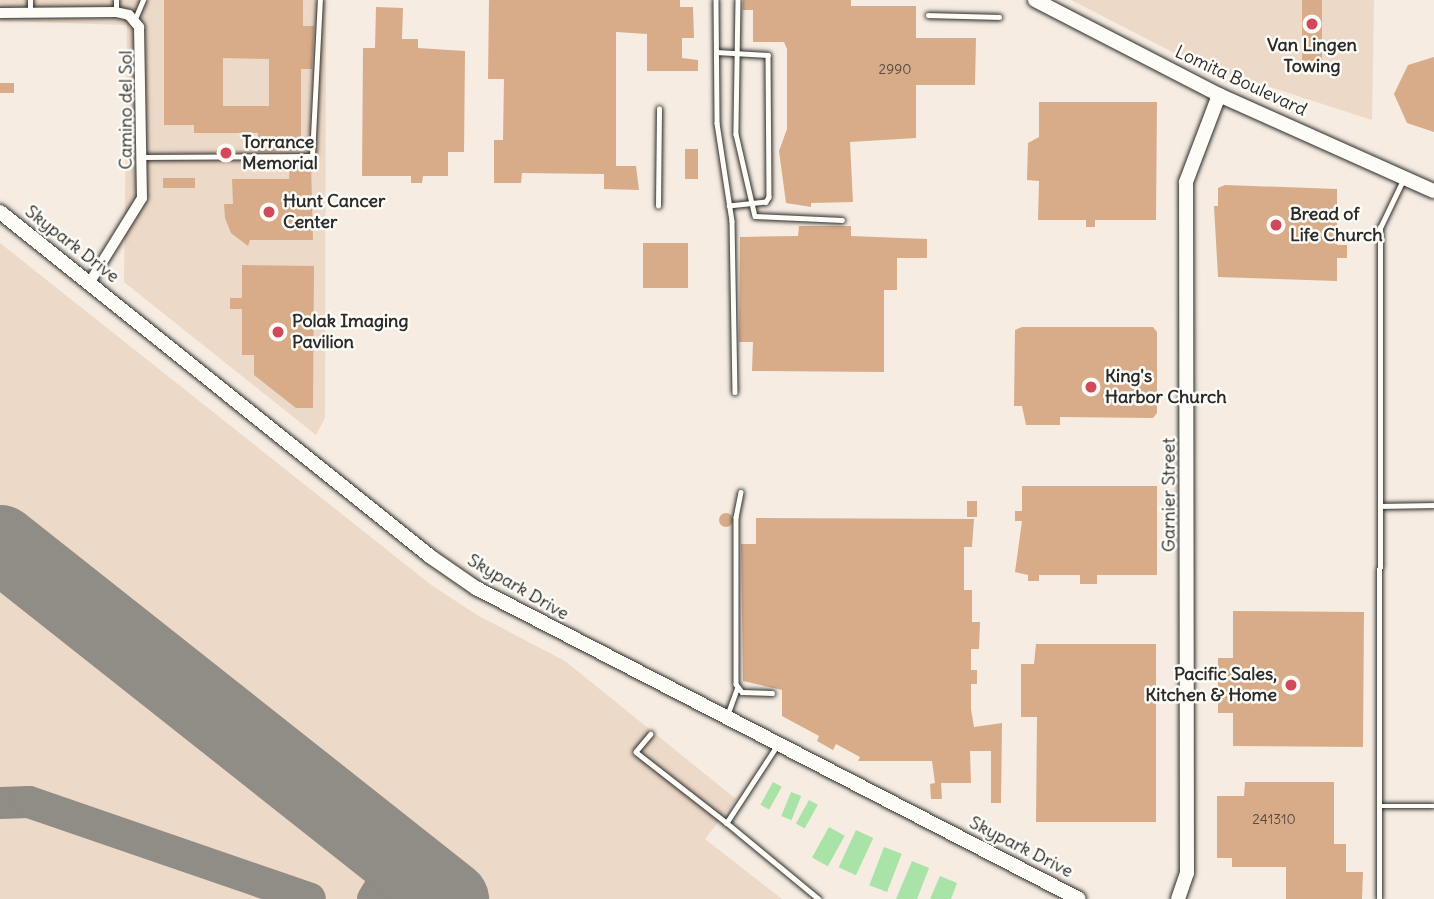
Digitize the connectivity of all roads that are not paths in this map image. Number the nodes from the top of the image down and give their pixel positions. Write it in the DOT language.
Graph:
graph roads {
  1 [pos="30,0"];
  2 [pos="116,0"];
  3 [pos="143,0"];
  4 [pos="320,0"];
  5 [pos="716,0"];
  6 [pos="738,0"];
  7 [pos="1035,0"];
  8 [pos="116,12"];
  9 [pos="0,13"];
  10 [pos="30,13"];
  11 [pos="928,15"];
  12 [pos="999,17"];
  13 [pos="135,19"];
  14 [pos="716,52"];
  15 [pos="737,52"];
  16 [pos="1219,95"];
  17 [pos="659,109"];
  18 [pos="141,157"];
  19 [pos="1405,176"];
  20 [pos="1434,191"];
  21 [pos="749,204"];
  22 [pos="658,206"];
  23 [pos="729,206"];
  24 [pos="0,212"];
  25 [pos="842,220"];
  26 [pos="90,282"];
  27 [pos="735,392"];
  28 [pos="741,492"];
  29 [pos="1434,505"];
  30 [pos="1380,506"];
  31 [pos="737,688"];
  32 [pos="772,693"];
  33 [pos="726,717"];
  34 [pos="651,734"];
  35 [pos="779,744"];
  36 [pos="1380,806"];
  37 [pos="1434,806"];
  38 [pos="727,823"];
  39 [pos="819,899"];
  40 [pos="1079,899"];
  41 [pos="1178,899"];
  42 [pos="1379,899"];
  1 -- 10 [label="lane"];
  2 -- 8 [label="lane"];
  3 -- 13 [label="lane"];
  4 -- 18 [label="lane"];
  5 -- 14 [label="lane"];
  6 -- 15 [label="lane"];
  7 -- 16 [label="main road, Lomita Boulevard"];
  8 -- 10 [label="street"];
  8 -- 13 [label="street"];
  9 -- 10 [label="street"];
  11 -- 12 [label="lane"];
  13 -- 18 [label="street, Camino del Sol"];
  14 -- 15 [label="lane"];
  14 -- 23 [label="lane"];
  15 -- 21 [label="lane"];
  15 -- 21 [label="lane"];
  16 -- 19 [label="main road, Lomita Boulevard"];
  16 -- 41 [label="main road, Garnier Street"];
  17 -- 22 [label="lane"];
  18 -- 26 [label="street, Camino del Sol"];
  19 -- 20 [label="main road, Lomita Boulevard"];
  19 -- 30 [label="lane"];
  21 -- 23 [label="lane"];
  21 -- 25 [label="lane"];
  23 -- 27 [label="lane"];
  24 -- 26 [label="main road, Skypark Drive"];
  26 -- 33 [label="main road, Skypark Drive"];
  28 -- 31 [label="lane"];
  29 -- 30 [label="lane"];
  30 -- 36 [label="lane"];
  31 -- 32 [label="lane"];
  31 -- 33 [label="lane"];
  33 -- 35 [label="main road, Skypark Drive"];
  34 -- 38 [label="lane"];
  35 -- 38 [label="lane"];
  35 -- 40 [label="main road, Skypark Drive"];
  36 -- 37 [label="lane"];
  36 -- 42 [label="lane"];
  38 -- 39 [label="lane"];
}
